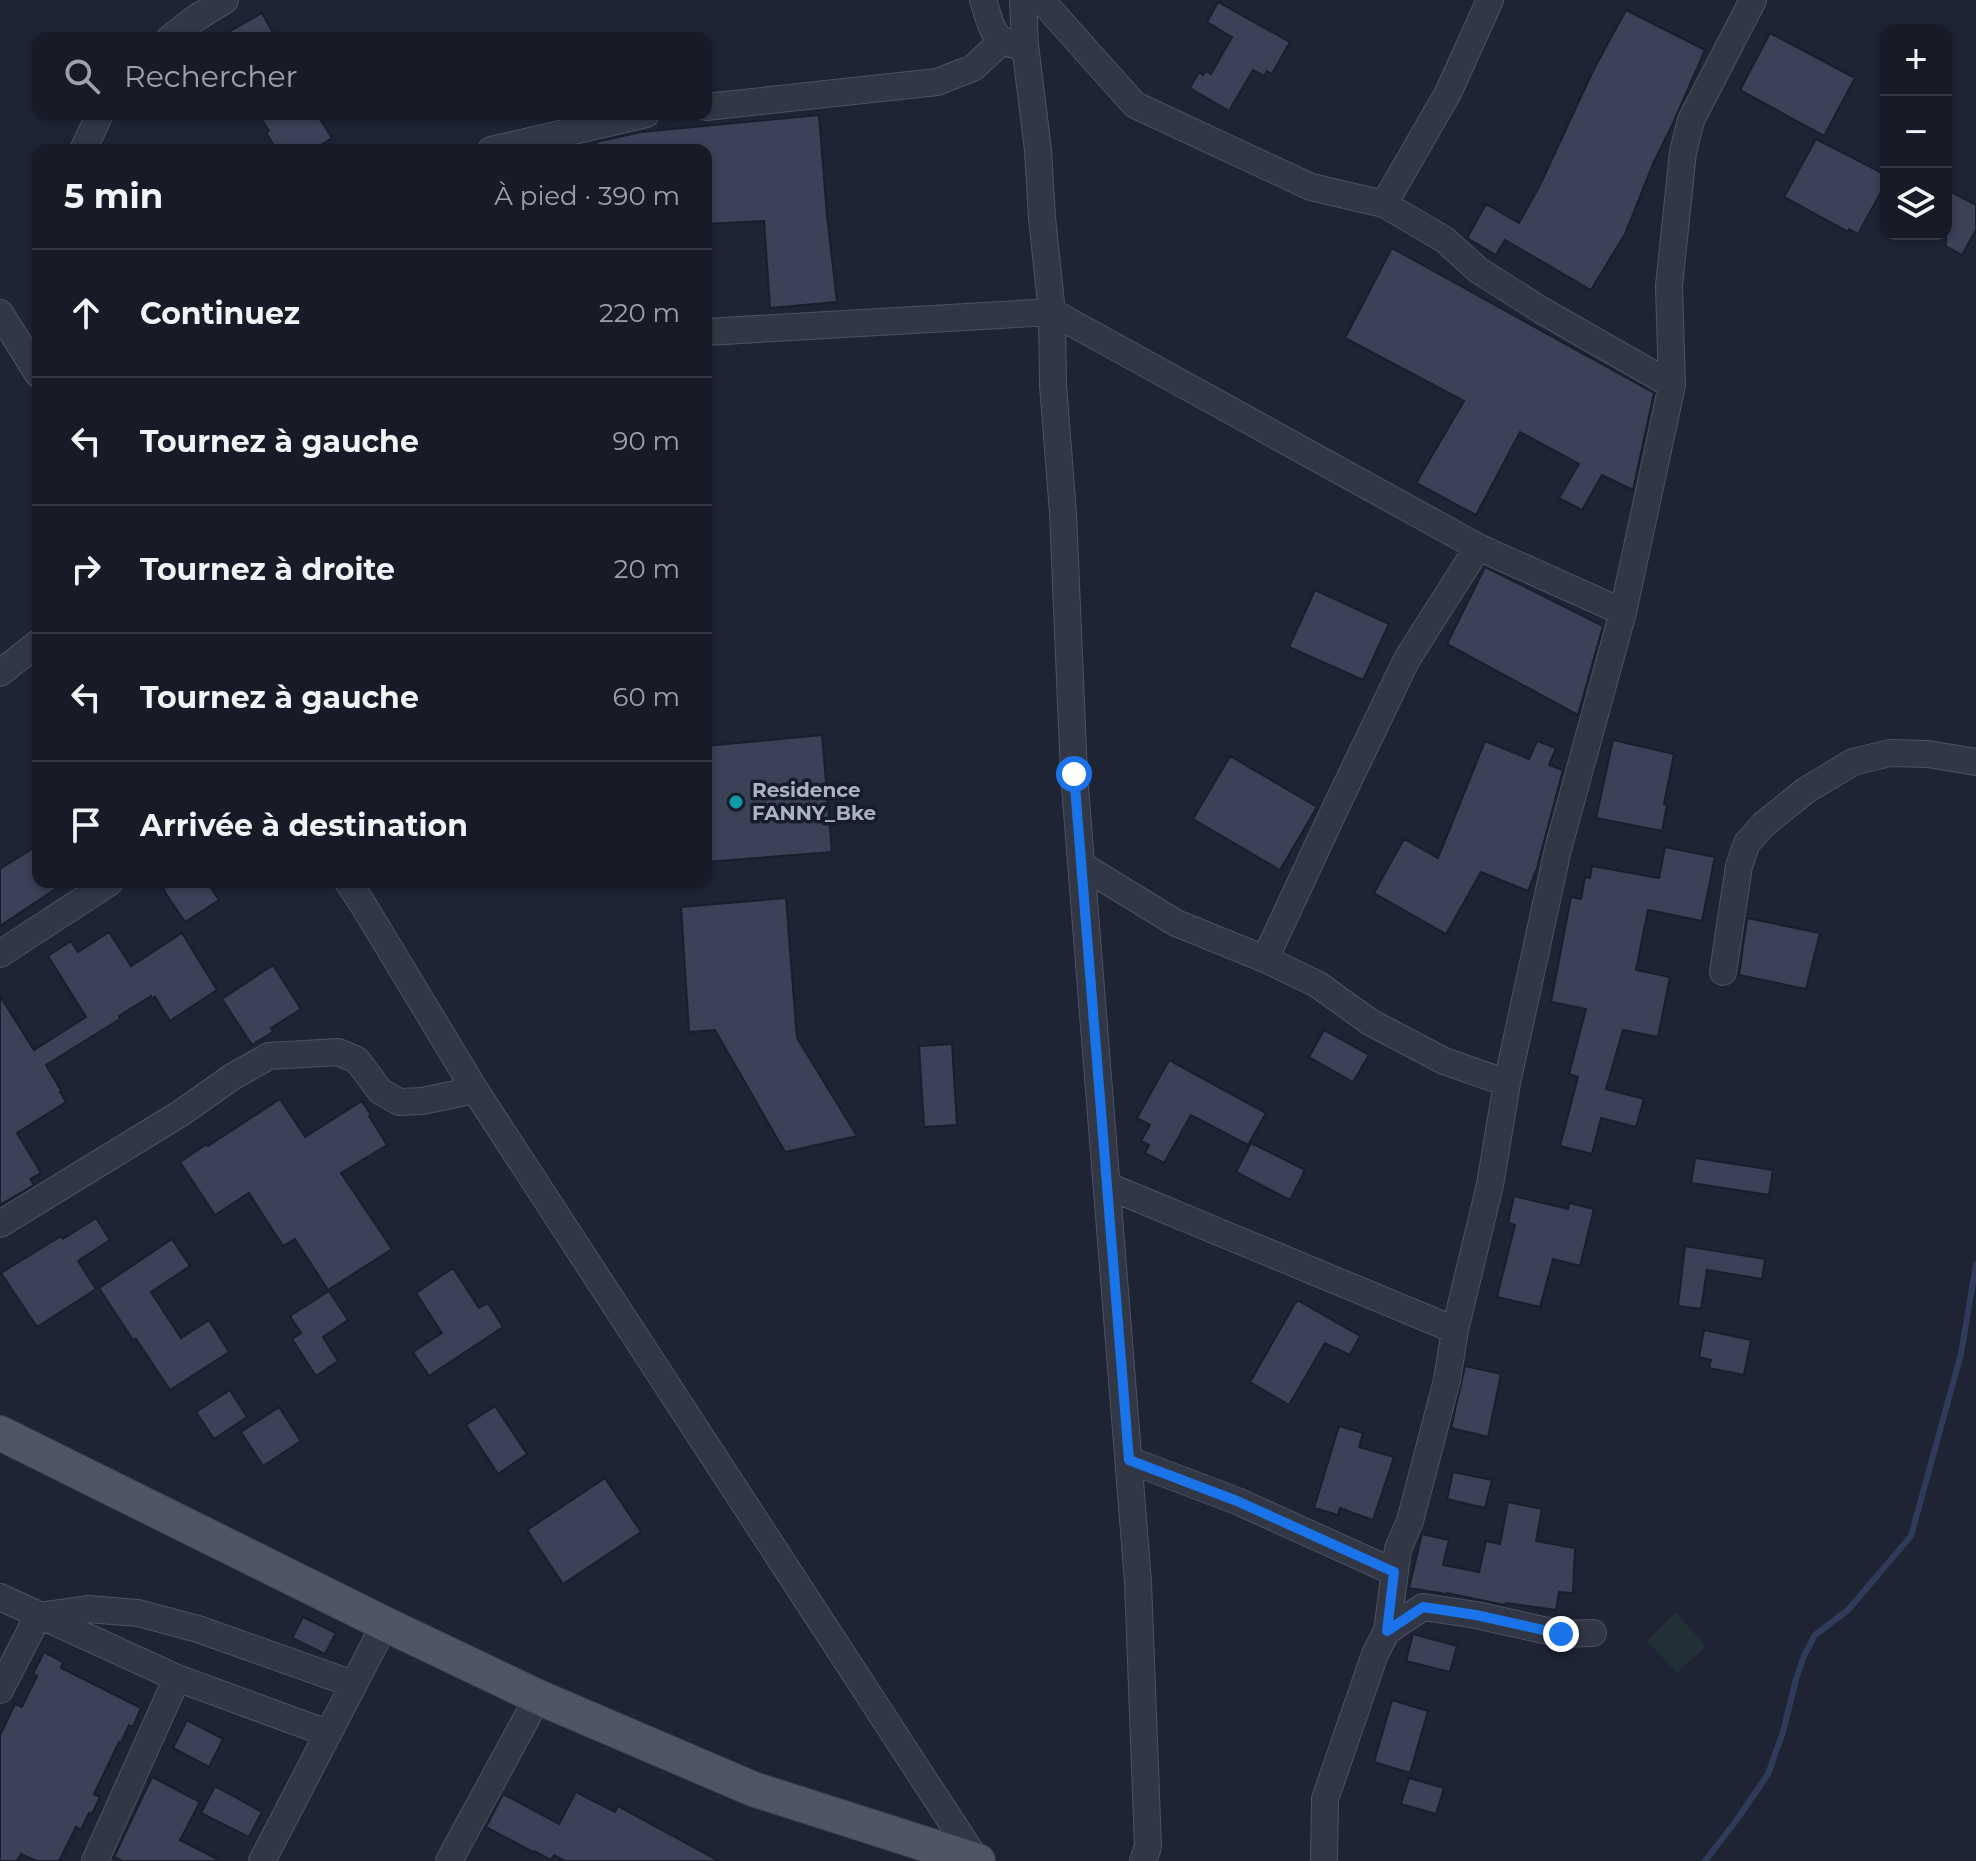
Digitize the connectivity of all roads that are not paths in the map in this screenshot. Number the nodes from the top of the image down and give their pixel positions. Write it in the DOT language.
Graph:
graph roads {
  1 [pos="225,0"];
  2 [pos="983,0"];
  3 [pos="1023,0"];
  4 [pos="1041,0"];
  5 [pos="1490,0"];
  6 [pos="1753,0"];
  7 [pos="178,32"];
  8 [pos="1013,43"];
  9 [pos="712,106"];
  10 [pos="97,120"];
  11 [pos="620,120"];
  12 [pos="86,144"];
  13 [pos="517,144"];
  14 [pos="1384,204"];
  15 [pos="1052,312"];
  16 [pos="0,313"];
  17 [pos="712,332"];
  18 [pos="32,364"];
  19 [pos="1672,385"];
  20 [pos="1478,547"];
  21 [pos="1623,612"];
  22 [pos="32,648"];
  23 [pos="0,673"];
  24 [pos="1976,762"];
  25 [pos="1083,866"];
  26 [pos="101,888"];
  27 [pos="360,889"];
  28 [pos="0,954"];
  29 [pos="1265,959"];
  30 [pos="1723,972"];
  31 [pos="1507,1083"];
  32 [pos="475,1090"];
  33 [pos="1108,1186"];
  34 [pos="0,1224"];
  35 [pos="1455,1330"];
  36 [pos="0,1433"];
  37 [pos="1129,1460"];
  38 [pos="1394,1572"];
  39 [pos="0,1597"];
  40 [pos="38,1616"];
  41 [pos="385,1624"];
  42 [pos="1387,1631"];
  43 [pos="1593,1633"];
  44 [pos="177,1678"];
  45 [pos="353,1684"];
  46 [pos="0,1690"];
  47 [pos="538,1697"];
  48 [pos="327,1733"];
  49 [pos="95,1861"];
  50 [pos="262,1861"];
  51 [pos="449,1861"];
  52 [pos="977,1861"];
  53 [pos="1143,1861"];
  54 [pos="1324,1861"];
  1 -- 7 [label="street"];
  2 -- 8 [label="street"];
  3 -- 8 [label="street"];
  4 -- 14 [label="street"];
  5 -- 14 [label="street"];
  6 -- 19 [label="street"];
  8 -- 9 [label="street"];
  8 -- 15 [label="street"];
  10 -- 12 [label="street"];
  11 -- 13 [label="street"];
  14 -- 19 [label="street"];
  15 -- 17 [label="street"];
  15 -- 20 [label="street"];
  15 -- 25 [label="street"];
  16 -- 18 [label="street"];
  19 -- 21 [label="street"];
  20 -- 21 [label="street"];
  20 -- 29 [label="street"];
  21 -- 31 [label="street"];
  22 -- 23 [label="street"];
  24 -- 30 [label="street"];
  25 -- 29 [label="street"];
  25 -- 33 [label="street"];
  26 -- 28 [label="street"];
  27 -- 32 [label="street"];
  29 -- 31 [label="street"];
  31 -- 35 [label="street"];
  32 -- 34 [label="street"];
  32 -- 52 [label="street"];
  33 -- 35 [label="street"];
  33 -- 37 [label="street"];
  35 -- 38 [label="street"];
  36 -- 41 [label="main road"];
  37 -- 38 [label="street"];
  37 -- 53 [label="street"];
  38 -- 42 [label="street"];
  39 -- 40 [label="street"];
  40 -- 44 [label="street"];
  40 -- 45 [label="street"];
  40 -- 46 [label="street"];
  41 -- 45 [label="street"];
  41 -- 47 [label="main road"];
  42 -- 43 [label="street"];
  42 -- 54 [label="street"];
  44 -- 48 [label="street"];
  44 -- 49 [label="street"];
  45 -- 48 [label="street"];
  47 -- 51 [label="street"];
  47 -- 52 [label="main road"];
  48 -- 50 [label="street"];
}
